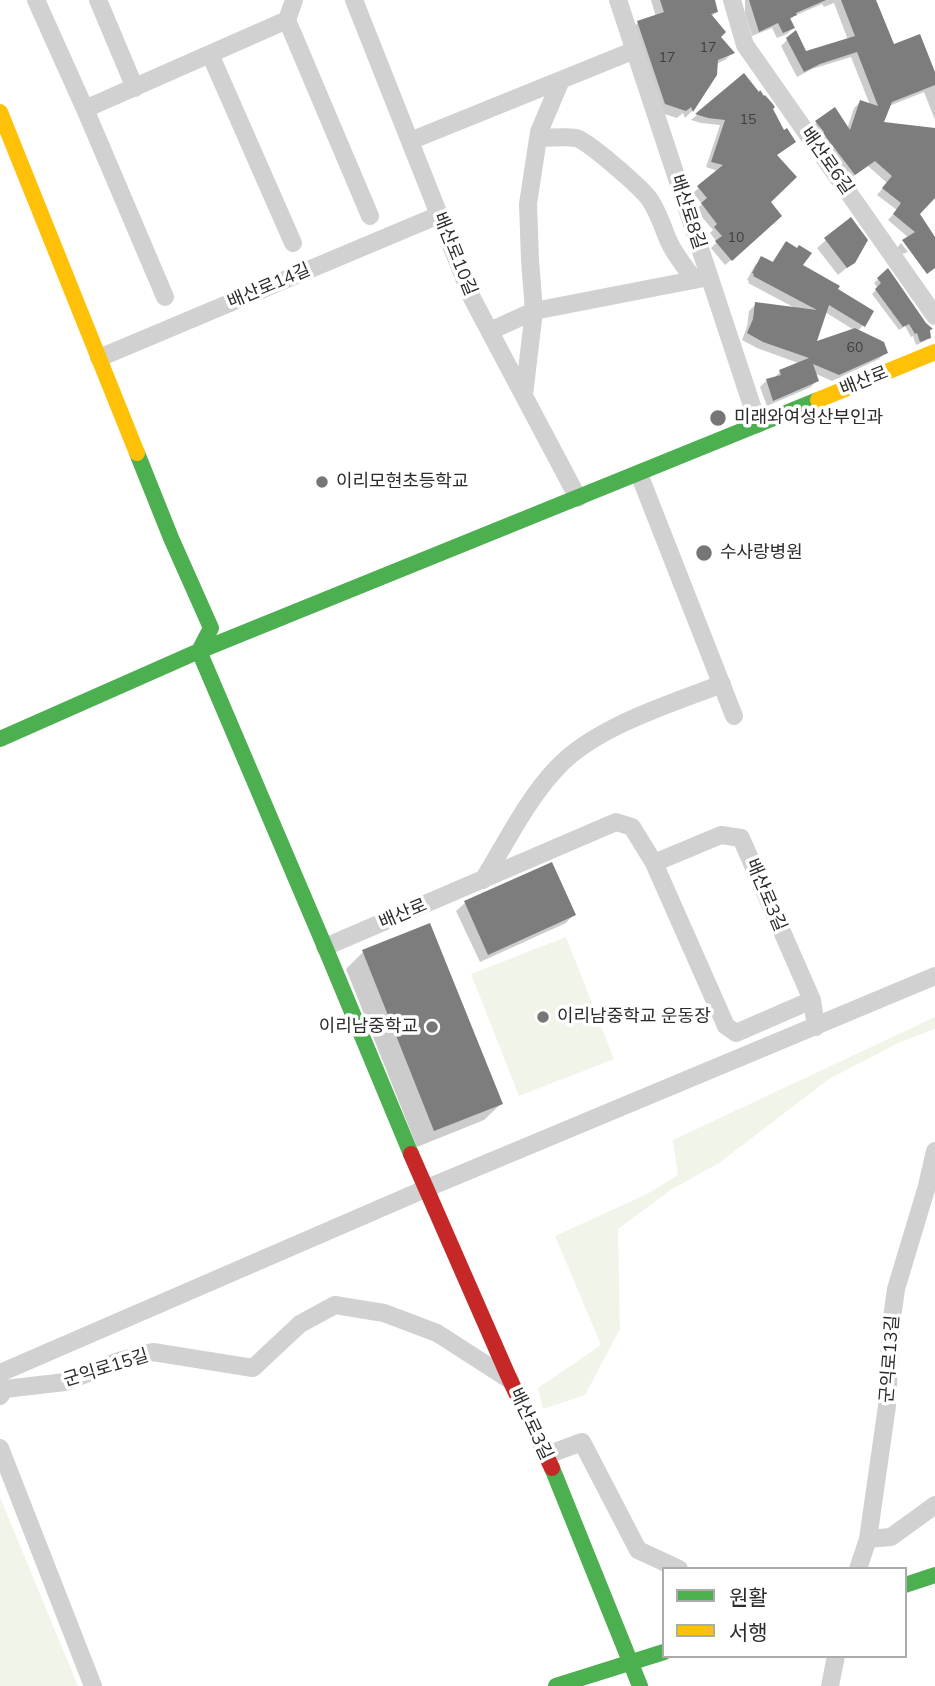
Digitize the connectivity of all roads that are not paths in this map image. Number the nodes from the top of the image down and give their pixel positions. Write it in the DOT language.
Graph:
graph roads {
  1 [pos="36,0"];
  2 [pos="98,0"];
  3 [pos="294,0"];
  4 [pos="354,0"];
  5 [pos="618,0"];
  6 [pos="732,0"];
  7 [pos="287,20"];
  8 [pos="635,50"];
  9 [pos="210,54"];
  10 [pos="561,79"];
  11 [pos="135,88"];
  12 [pos="85,110"];
  13 [pos="0,112"];
  14 [pos="538,138"];
  15 [pos="410,141"];
  16 [pos="439,215"];
  17 [pos="370,216"];
  18 [pos="293,243"];
  19 [pos="701,278"];
  20 [pos="165,297"];
  21 [pos="534,311"];
  22 [pos="935,316"];
  23 [pos="490,331"];
  24 [pos="935,352"];
  25 [pos="99,358"];
  26 [pos="524,395"];
  27 [pos="758,424"];
  28 [pos="639,474"];
  29 [pos="579,498"];
  30 [pos="199,651"];
  31 [pos="722,684"];
  32 [pos="734,716"];
  33 [pos="0,739"];
  34 [pos="653,863"];
  35 [pos="482,880"];
  36 [pos="325,947"];
  37 [pos="935,976"];
  38 [pos="812,1000"];
  39 [pos="817,1027"];
  40 [pos="935,1151"];
  41 [pos="927,1186"];
  42 [pos="425,1189"];
  43 [pos="935,1209"];
  44 [pos="0,1373"];
  45 [pos="510,1380"];
  46 [pos="0,1396"];
  47 [pos="0,1448"];
  48 [pos="547,1455"];
  49 [pos="935,1505"];
  50 [pos="867,1539"];
  51 [pos="675,1567"];
  52 [pos="859,1567"];
  53 [pos="935,1575"];
  54 [pos="907,1584"];
  55 [pos="662,1652"];
  56 [pos="836,1658"];
  57 [pos="630,1662"];
  58 [pos="93,1686"];
  59 [pos="556,1686"];
  60 [pos="640,1686"];
  61 [pos="830,1686"];
  1 -- 12 [label="street"];
  2 -- 11 [label="street"];
  3 -- 7 [label="street"];
  4 -- 15 [label="street, 배산로10길"];
  5 -- 8 [label="street, 배산로8길"];
  6 -- 22 [label="street, 배산로6길"];
  7 -- 9 [label="street"];
  7 -- 17 [label="street"];
  8 -- 10 [label="street"];
  8 -- 19 [label="street, 배산로8길"];
  9 -- 11 [label="street"];
  9 -- 18 [label="street"];
  10 -- 14 [label="street"];
  10 -- 15 [label="street"];
  11 -- 12 [label="street"];
  12 -- 20 [label="street"];
  13 -- 25 [label="street"];
  14 -- 19 [label="street"];
  14 -- 21 [label="street"];
  15 -- 16 [label="street, 배산로10길"];
  16 -- 23 [label="street, 배산로10길"];
  16 -- 25 [label="street, 배산로14길"];
  19 -- 21 [label="street"];
  19 -- 27 [label="street, 배산로8길"];
  21 -- 23 [label="street"];
  21 -- 26 [label="street"];
  23 -- 26 [label="street, 배산로10길"];
  24 -- 27 [label="street, 배산로"];
  25 -- 30 [label="street"];
  26 -- 29 [label="street, 배산로10길"];
  27 -- 28 [label="street, 배산로"];
  28 -- 29 [label="street, 배산로"];
  28 -- 31 [label="street"];
  29 -- 30 [label="street, 배산로"];
  30 -- 33 [label="street, 배산로"];
  30 -- 36 [label="street"];
  31 -- 32 [label="street"];
  31 -- 35 [label="street"];
  34 -- 35 [label="street"];
  34 -- 38 [label="street, 배산로3길"];
  34 -- 38 [label="street"];
  35 -- 36 [label="street, 배산로"];
  36 -- 42 [label="street, 배산로3길"];
  37 -- 39 [label="street"];
  38 -- 39 [label="street, 배산로3길"];
  39 -- 42 [label="street"];
  40 -- 41 [label="street, 군익로13길"];
  41 -- 43 [label="street"];
  41 -- 50 [label="street, 군익로13길"];
  42 -- 44 [label="street"];
  42 -- 45 [label="street, 배산로3길"];
  45 -- 46 [label="street, 군익로15길"];
  45 -- 48 [label="street, 배산로3길"];
  47 -- 58 [label="street"];
  48 -- 51 [label="street"];
  48 -- 57 [label="street, 배산로3길"];
  49 -- 50 [label="street"];
  50 -- 52 [label="street, 군익로13길"];
  53 -- 54 [label="street"];
  55 -- 57 [label="street"];
  56 -- 61 [label="street"];
  57 -- 59 [label="street"];
  57 -- 60 [label="street, 배산로3길"];
}
